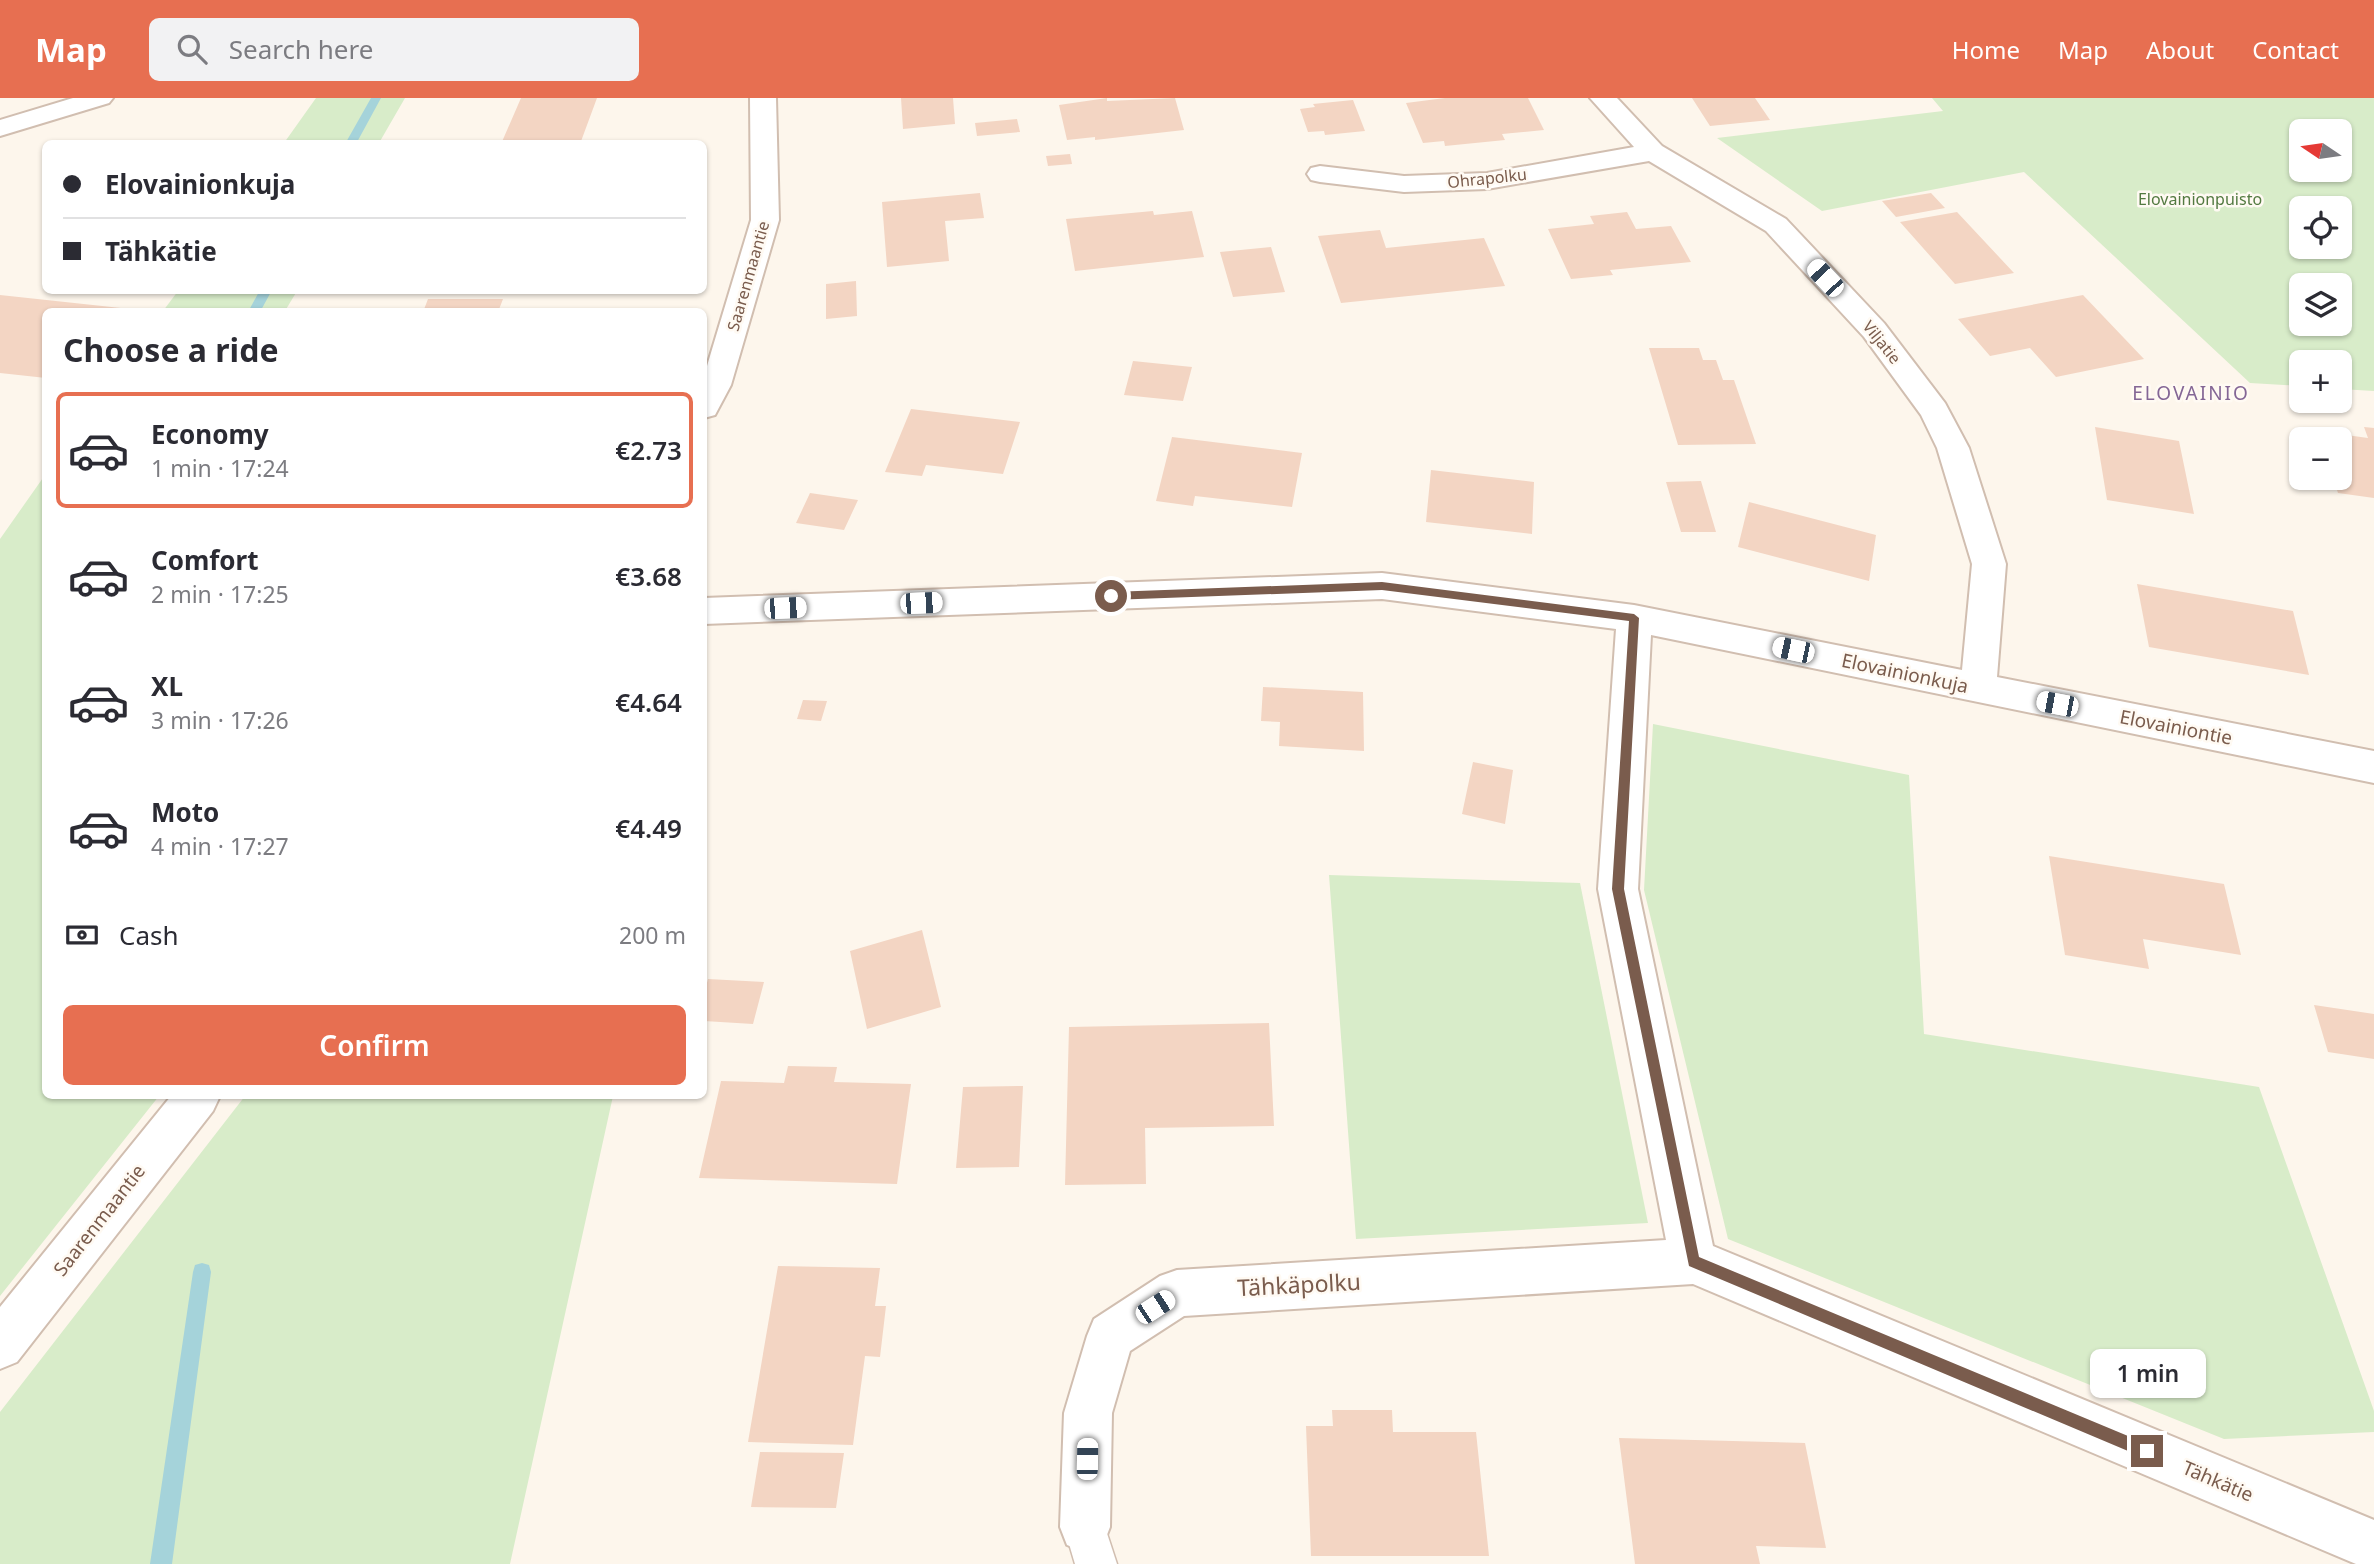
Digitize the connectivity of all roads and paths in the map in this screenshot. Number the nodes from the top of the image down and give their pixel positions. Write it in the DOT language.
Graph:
graph roads {
  1 [pos="100,98"];
  2 [pos="763,98"];
  3 [pos="1603,98"];
  4 [pos="0,128"];
  5 [pos="1653,152"];
  6 [pos="1320,174"];
  7 [pos="707,402"];
  8 [pos="707,611"];
  9 [pos="1634,618"];
  10 [pos="1978,688"];
  11 [pos="2374,766"];
  12 [pos="196,1099"];
  13 [pos="1693,1261"];
  14 [pos="0,1345"];
  15 [pos="1090,1545"];
  16 [pos="2374,1546"];
  1 -- 4 [label="street"];
  2 -- 7 [label="street, Saarenmaantie"];
  3 -- 5 [label="street, Viljatie"];
  5 -- 6 [label="street, Ohrapolku"];
  5 -- 10 [label="street, Viljatie"];
  8 -- 9 [label="street, Elovainionkuja"];
  9 -- 10 [label="street, Elovainionkuja"];
  9 -- 13 [label="street"];
  10 -- 11 [label="street, Elovainiontie"];
  12 -- 14 [label="street, Saarenmaantie"];
  13 -- 15 [label="street, Tähkäpolku"];
  13 -- 16 [label="street, Tähkätie"];
}
